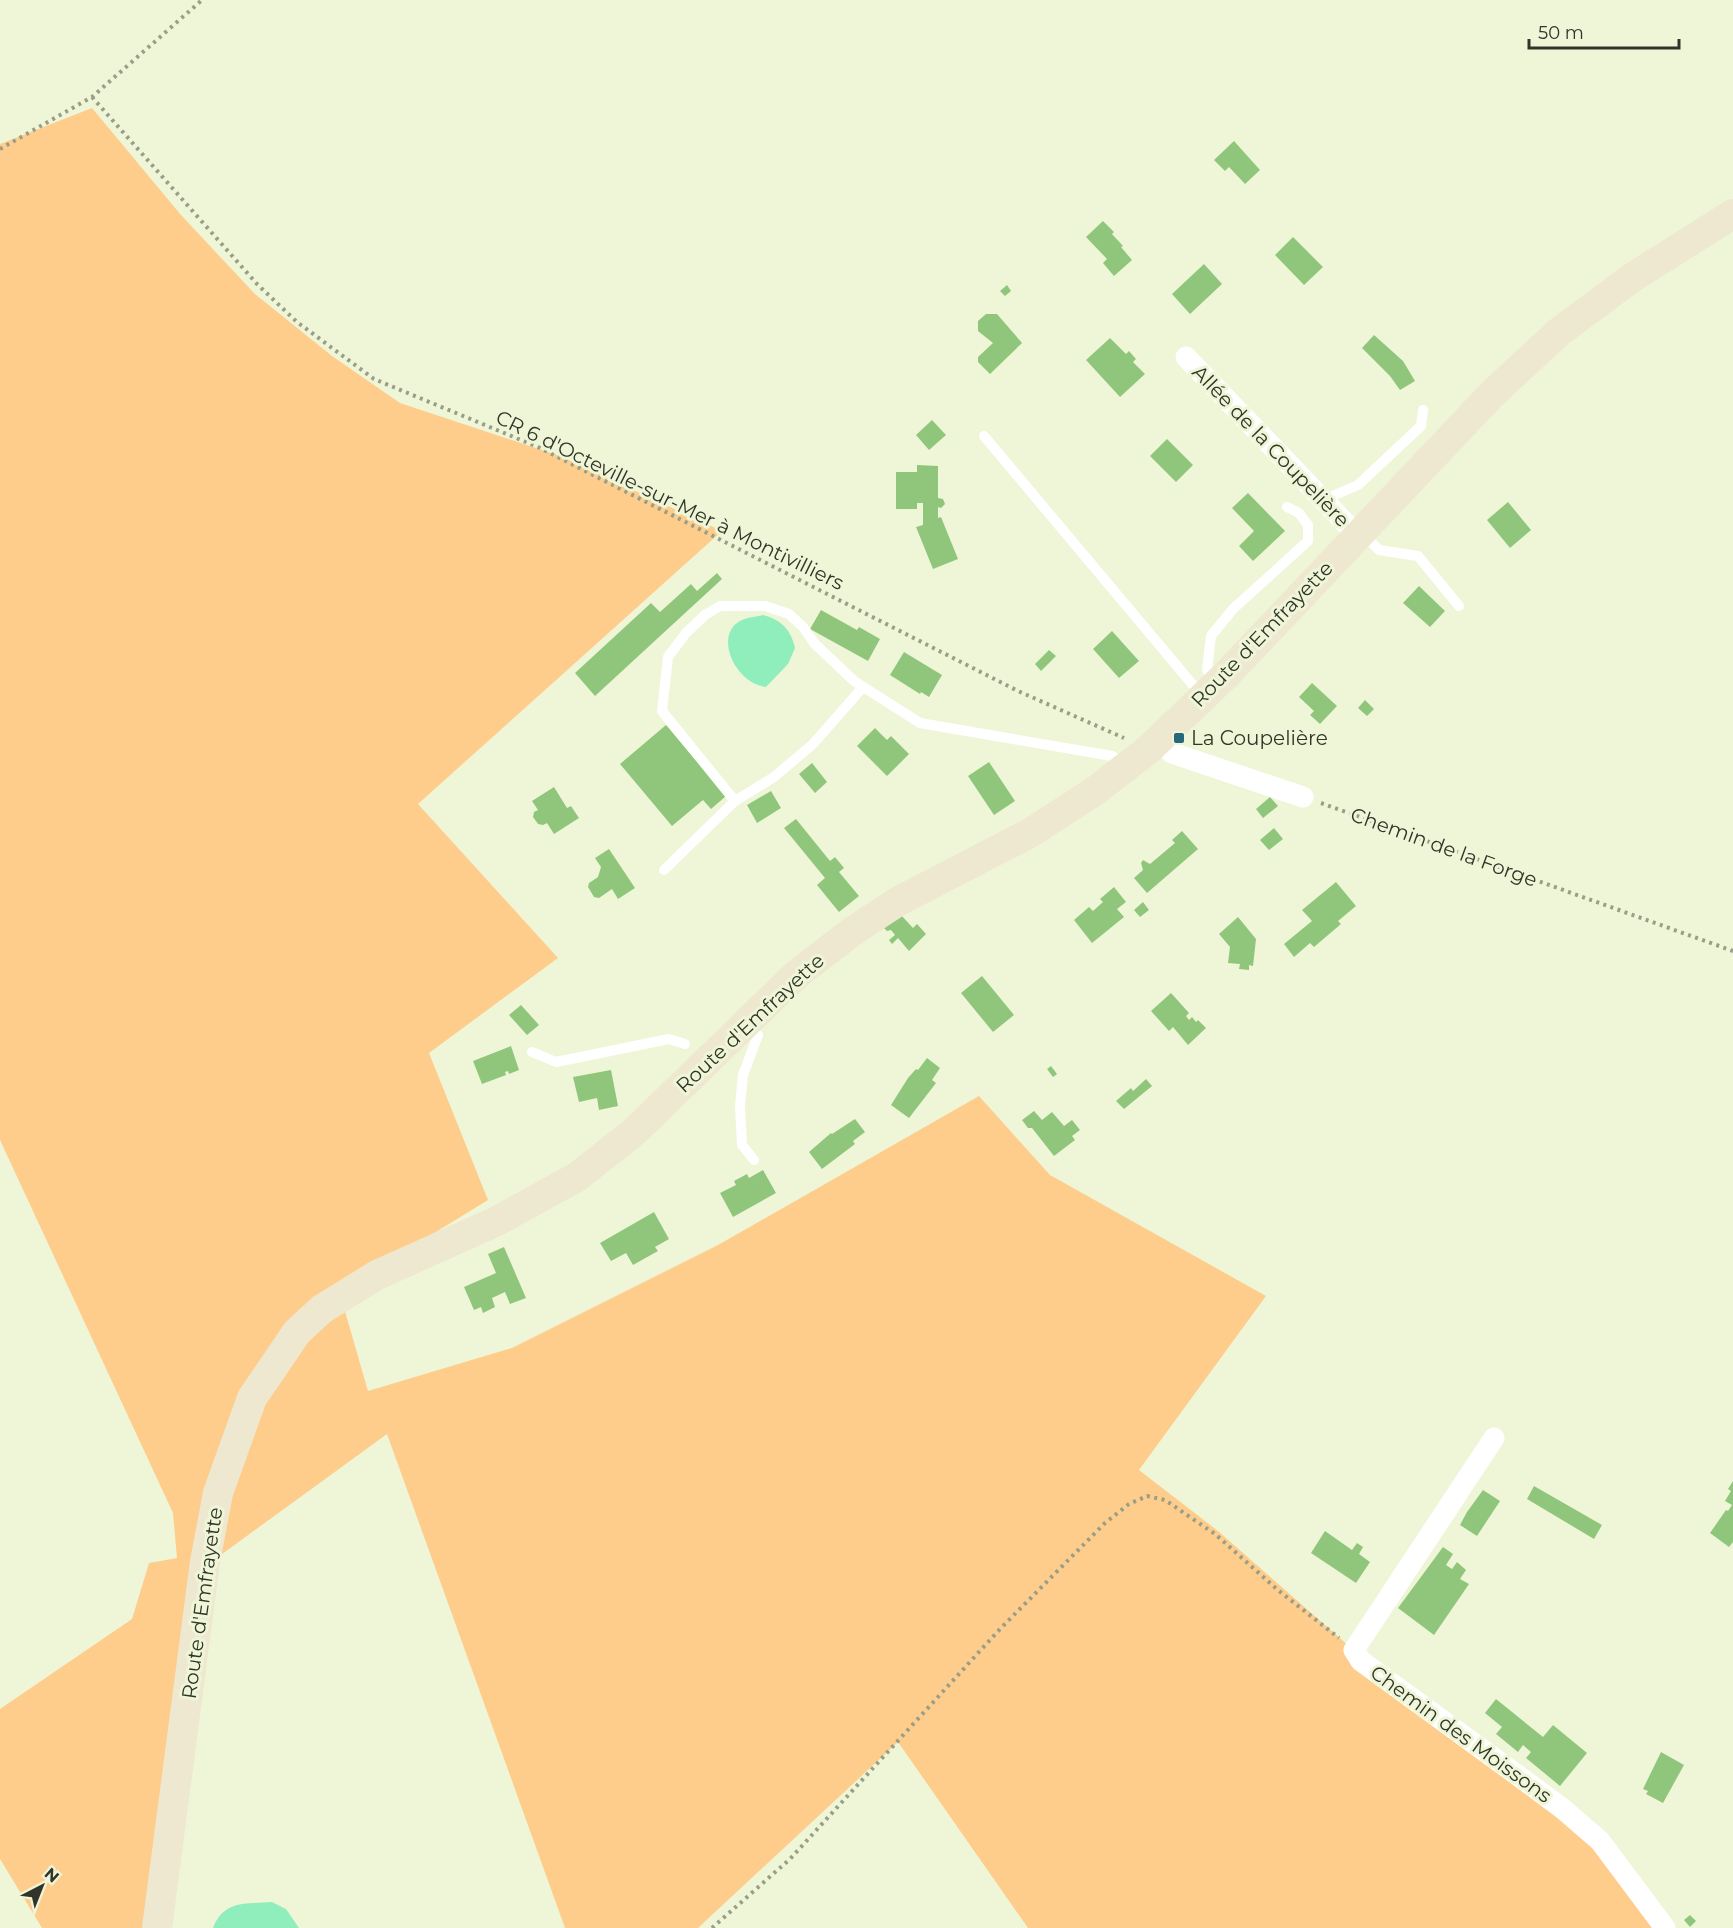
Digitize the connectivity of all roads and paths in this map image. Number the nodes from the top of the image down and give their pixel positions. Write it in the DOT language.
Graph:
graph roads {
  1 [pos="202,0"];
  2 [pos="92,97"];
  3 [pos="0,149"];
  4 [pos="1733,214"];
  5 [pos="1186,357"];
  6 [pos="1423,410"];
  7 [pos="984,436"];
  8 [pos="1323,500"];
  9 [pos="1287,507"];
  10 [pos="1358,533"];
  11 [pos="1459,606"];
  12 [pos="863,687"];
  13 [pos="1211,689"];
  14 [pos="1145,752"];
  15 [pos="1303,797"];
  16 [pos="735,801"];
  17 [pos="664,870"];
  18 [pos="1733,951"];
  19 [pos="758,1035"];
  20 [pos="685,1044"];
  21 [pos="532,1052"];
  22 [pos="754,1160"];
  23 [pos="1494,1438"];
  24 [pos="1354,1650"];
  25 [pos="157,1928"];
  26 [pos="712,1928"];
  27 [pos="1665,1928"];
  1 -- 2 [label="path"];
  2 -- 3 [label="path"];
  2 -- 14 [label="path, CR 6 d'Octeville-sur-Mer à Montivilliers"];
  4 -- 10 [label="street, Route d'Emfrayette"];
  5 -- 8 [label="street, Allée de la Coupelière"];
  6 -- 8 [label="lane"];
  7 -- 13 [label="lane"];
  8 -- 10 [label="street, Allée de la Coupelière"];
  9 -- 13 [label="lane"];
  10 -- 11 [label="lane"];
  10 -- 13 [label="street, Route d'Emfrayette"];
  12 -- 14 [label="lane"];
  12 -- 16 [label="lane"];
  12 -- 16 [label="lane"];
  13 -- 14 [label="street, Route d'Emfrayette"];
  14 -- 15 [label="street"];
  14 -- 25 [label="street, Route d'Emfrayette"];
  15 -- 18 [label="path, Chemin de la Forge"];
  16 -- 17 [label="lane"];
  19 -- 22 [label="lane"];
  20 -- 21 [label="lane"];
  23 -- 24 [label="street, Chemin des Moissons"];
  24 -- 26 [label="path"];
  24 -- 27 [label="street, Chemin des Moissons"];
}
